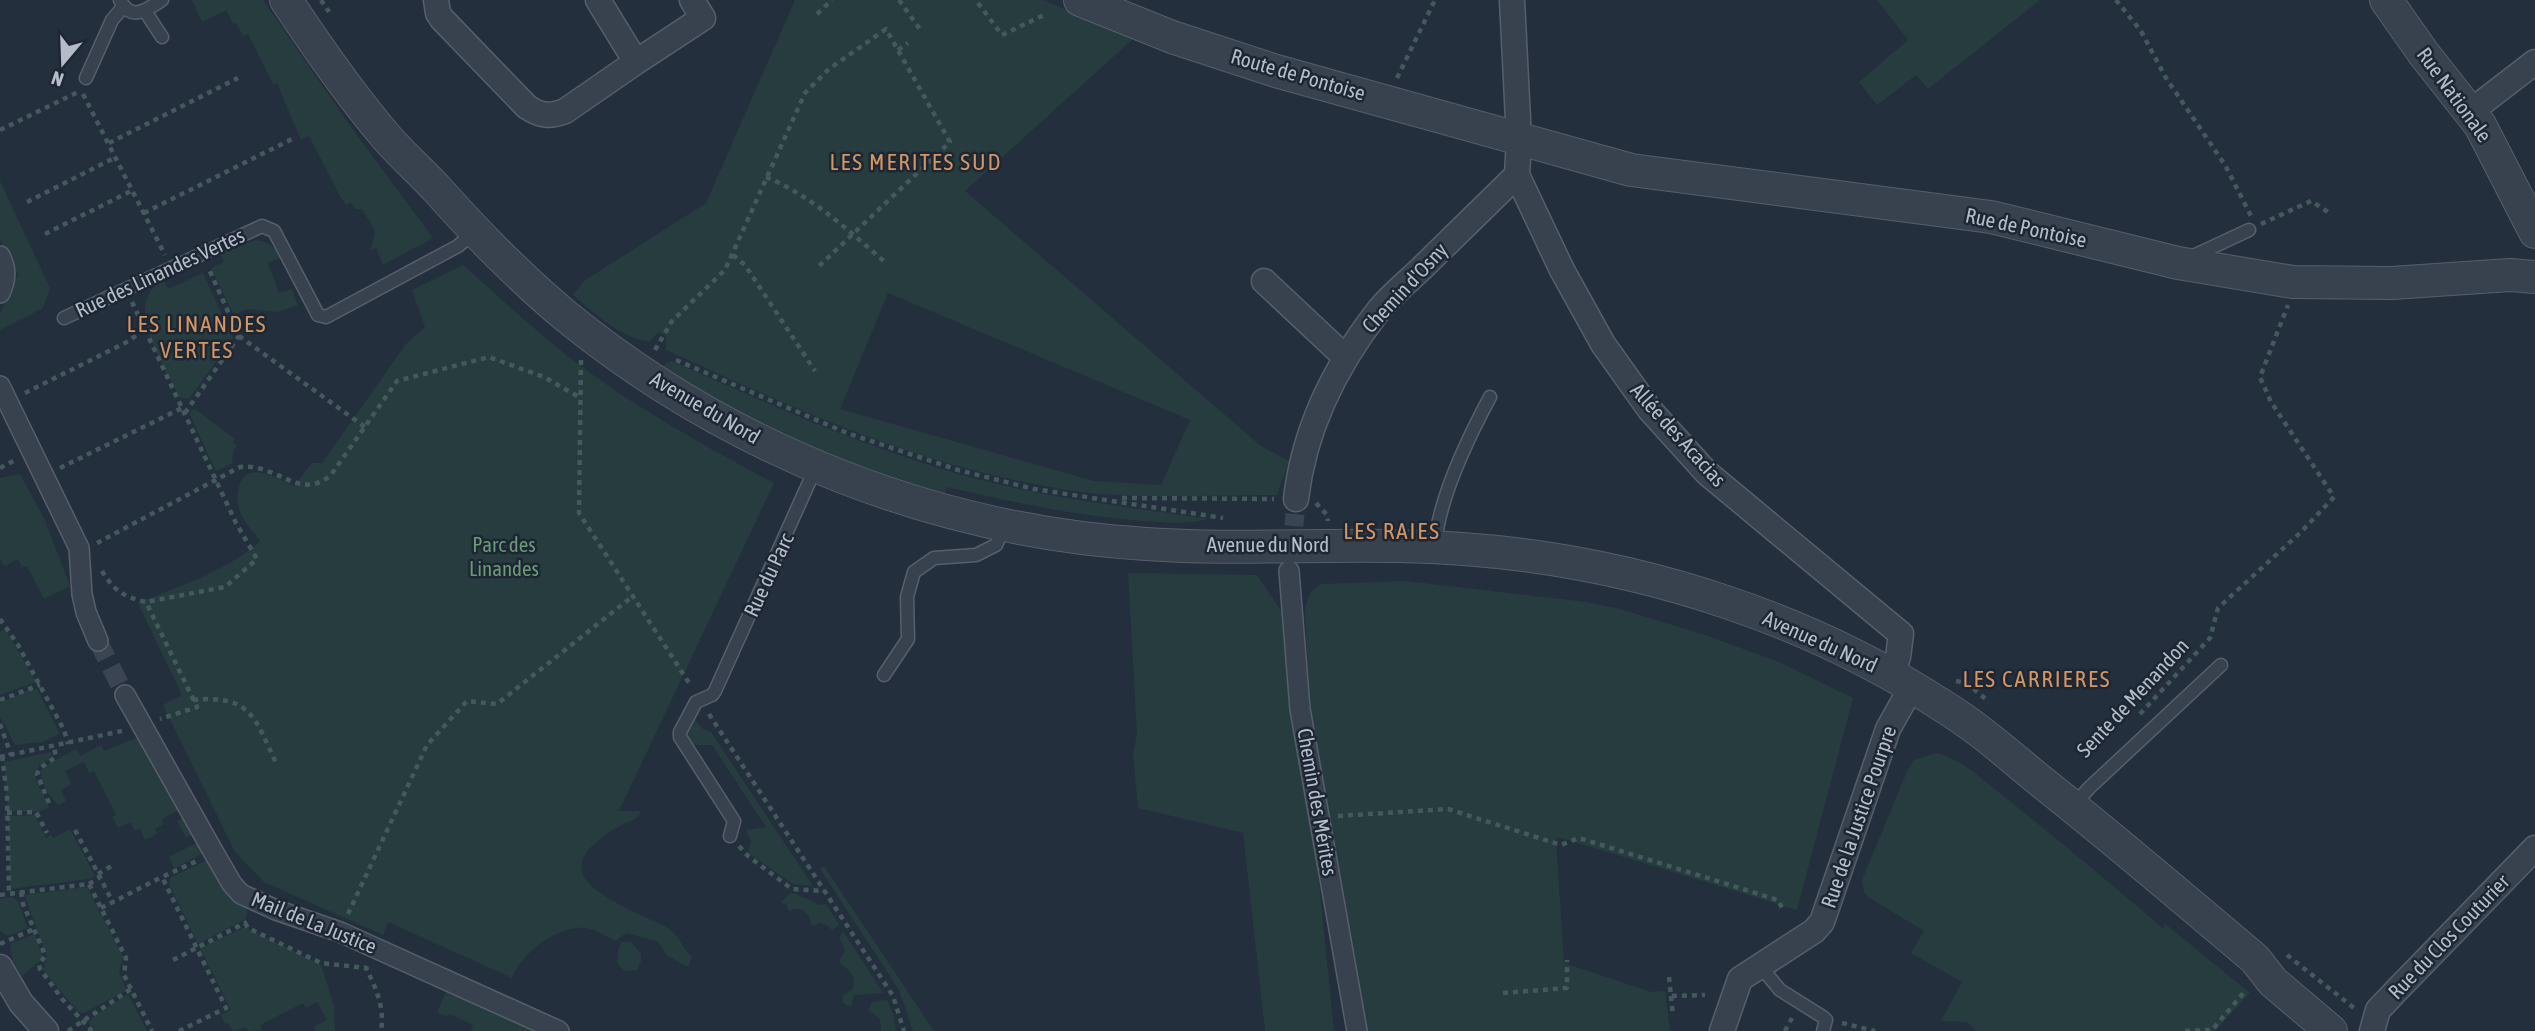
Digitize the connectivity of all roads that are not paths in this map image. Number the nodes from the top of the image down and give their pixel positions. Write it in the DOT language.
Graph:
graph roads {
  1 [pos="162,0"];
  2 [pos="286,0"];
  3 [pos="310,0"];
  4 [pos="436,0"];
  5 [pos="598,0"];
  6 [pos="692,0"];
  7 [pos="1080,0"];
  8 [pos="1512,0"];
  9 [pos="2386,0"];
  10 [pos="122,3"];
  11 [pos="145,11"];
  12 [pos="162,37"];
  13 [pos="636,62"];
  14 [pos="2535,62"];
  15 [pos="86,78"];
  16 [pos="2470,112"];
  17 [pos="1519,140"];
  18 [pos="1517,175"];
  19 [pos="434,187"];
  20 [pos="2253,228"];
  21 [pos="474,232"];
  22 [pos="2535,232"];
  23 [pos="0,256"];
  24 [pos="2178,263"];
  25 [pos="2535,277"];
  26 [pos="1264,281"];
  27 [pos="0,293"];
  28 [pos="64,318"];
  29 [pos="1345,357"];
  30 [pos="4,394"];
  31 [pos="1490,397"];
  32 [pos="816,467"];
  33 [pos="1296,507"];
  34 [pos="1005,525"];
  35 [pos="1435,547"];
  36 [pos="1289,571"];
  37 [pos="97,641"];
  38 [pos="2221,665"];
  39 [pos="884,675"];
  40 [pos="1902,681"];
  41 [pos="125,695"];
  42 [pos="2073,807"];
  43 [pos="730,836"];
  44 [pos="2535,848"];
  45 [pos="2255,959"];
  46 [pos="1760,966"];
  47 [pos="0,967"];
  48 [pos="1824,1025"];
  49 [pos="46,1031"];
  50 [pos="559,1031"];
  51 [pos="1357,1031"];
  52 [pos="1722,1031"];
  53 [pos="2331,1031"];
  54 [pos="2351,1031"];
  55 [pos="2372,1031"];
  1 -- 11 [label="lane"];
  2 -- 19 [label="street, Avenue du Nord"];
  3 -- 19 [label="street, Avenue du Nord"];
  4 -- 13 [label="street"];
  5 -- 13 [label="street"];
  6 -- 13 [label="street"];
  7 -- 17 [label="street, Route de Pontoise"];
  8 -- 17 [label="street, Allée des Acacias"];
  9 -- 16 [label="street, Rue Nationale"];
  10 -- 11 [label="lane"];
  10 -- 15 [label="lane"];
  11 -- 12 [label="lane"];
  14 -- 16 [label="street"];
  16 -- 22 [label="street, Rue Nationale"];
  17 -- 18 [label="street, Allée des Acacias"];
  17 -- 24 [label="street, Rue de Pontoise"];
  18 -- 29 [label="street, Chemin d'Osny"];
  18 -- 40 [label="street, Allée des Acacias"];
  19 -- 21 [label="street, Avenue du Nord"];
  20 -- 24 [label="lane"];
  21 -- 28 [label="lane, Rue des Linandes Vertes"];
  21 -- 32 [label="street, Avenue du Nord"];
  23 -- 27 [label="street"];
  24 -- 25 [label="street, Rue de Pontoise"];
  26 -- 29 [label="street"];
  29 -- 33 [label="street, Chemin d'Osny"];
  30 -- 37 [label="street"];
  31 -- 35 [label="lane"];
  32 -- 34 [label="street, Avenue du Nord"];
  32 -- 43 [label="lane, Rue du Parc"];
  34 -- 35 [label="street, Avenue du Nord"];
  34 -- 39 [label="lane"];
  35 -- 40 [label="street, Avenue du Nord"];
  36 -- 51 [label="street, Chemin des Mérites"];
  38 -- 42 [label="lane"];
  40 -- 42 [label="street, Avenue du Nord"];
  40 -- 46 [label="street, Rue de la Justice Pourpre"];
  41 -- 50 [label="street, Mail de La Justice"];
  42 -- 45 [label="street, Avenue du Nord"];
  44 -- 55 [label="street, Rue du Clos Couturier"];
  45 -- 53 [label="street, Avenue du Nord"];
  45 -- 54 [label="street, Avenue du Nord"];
  46 -- 48 [label="lane"];
  46 -- 52 [label="street, Rue de la Justice Pourpre"];
  47 -- 49 [label="street"];
}
